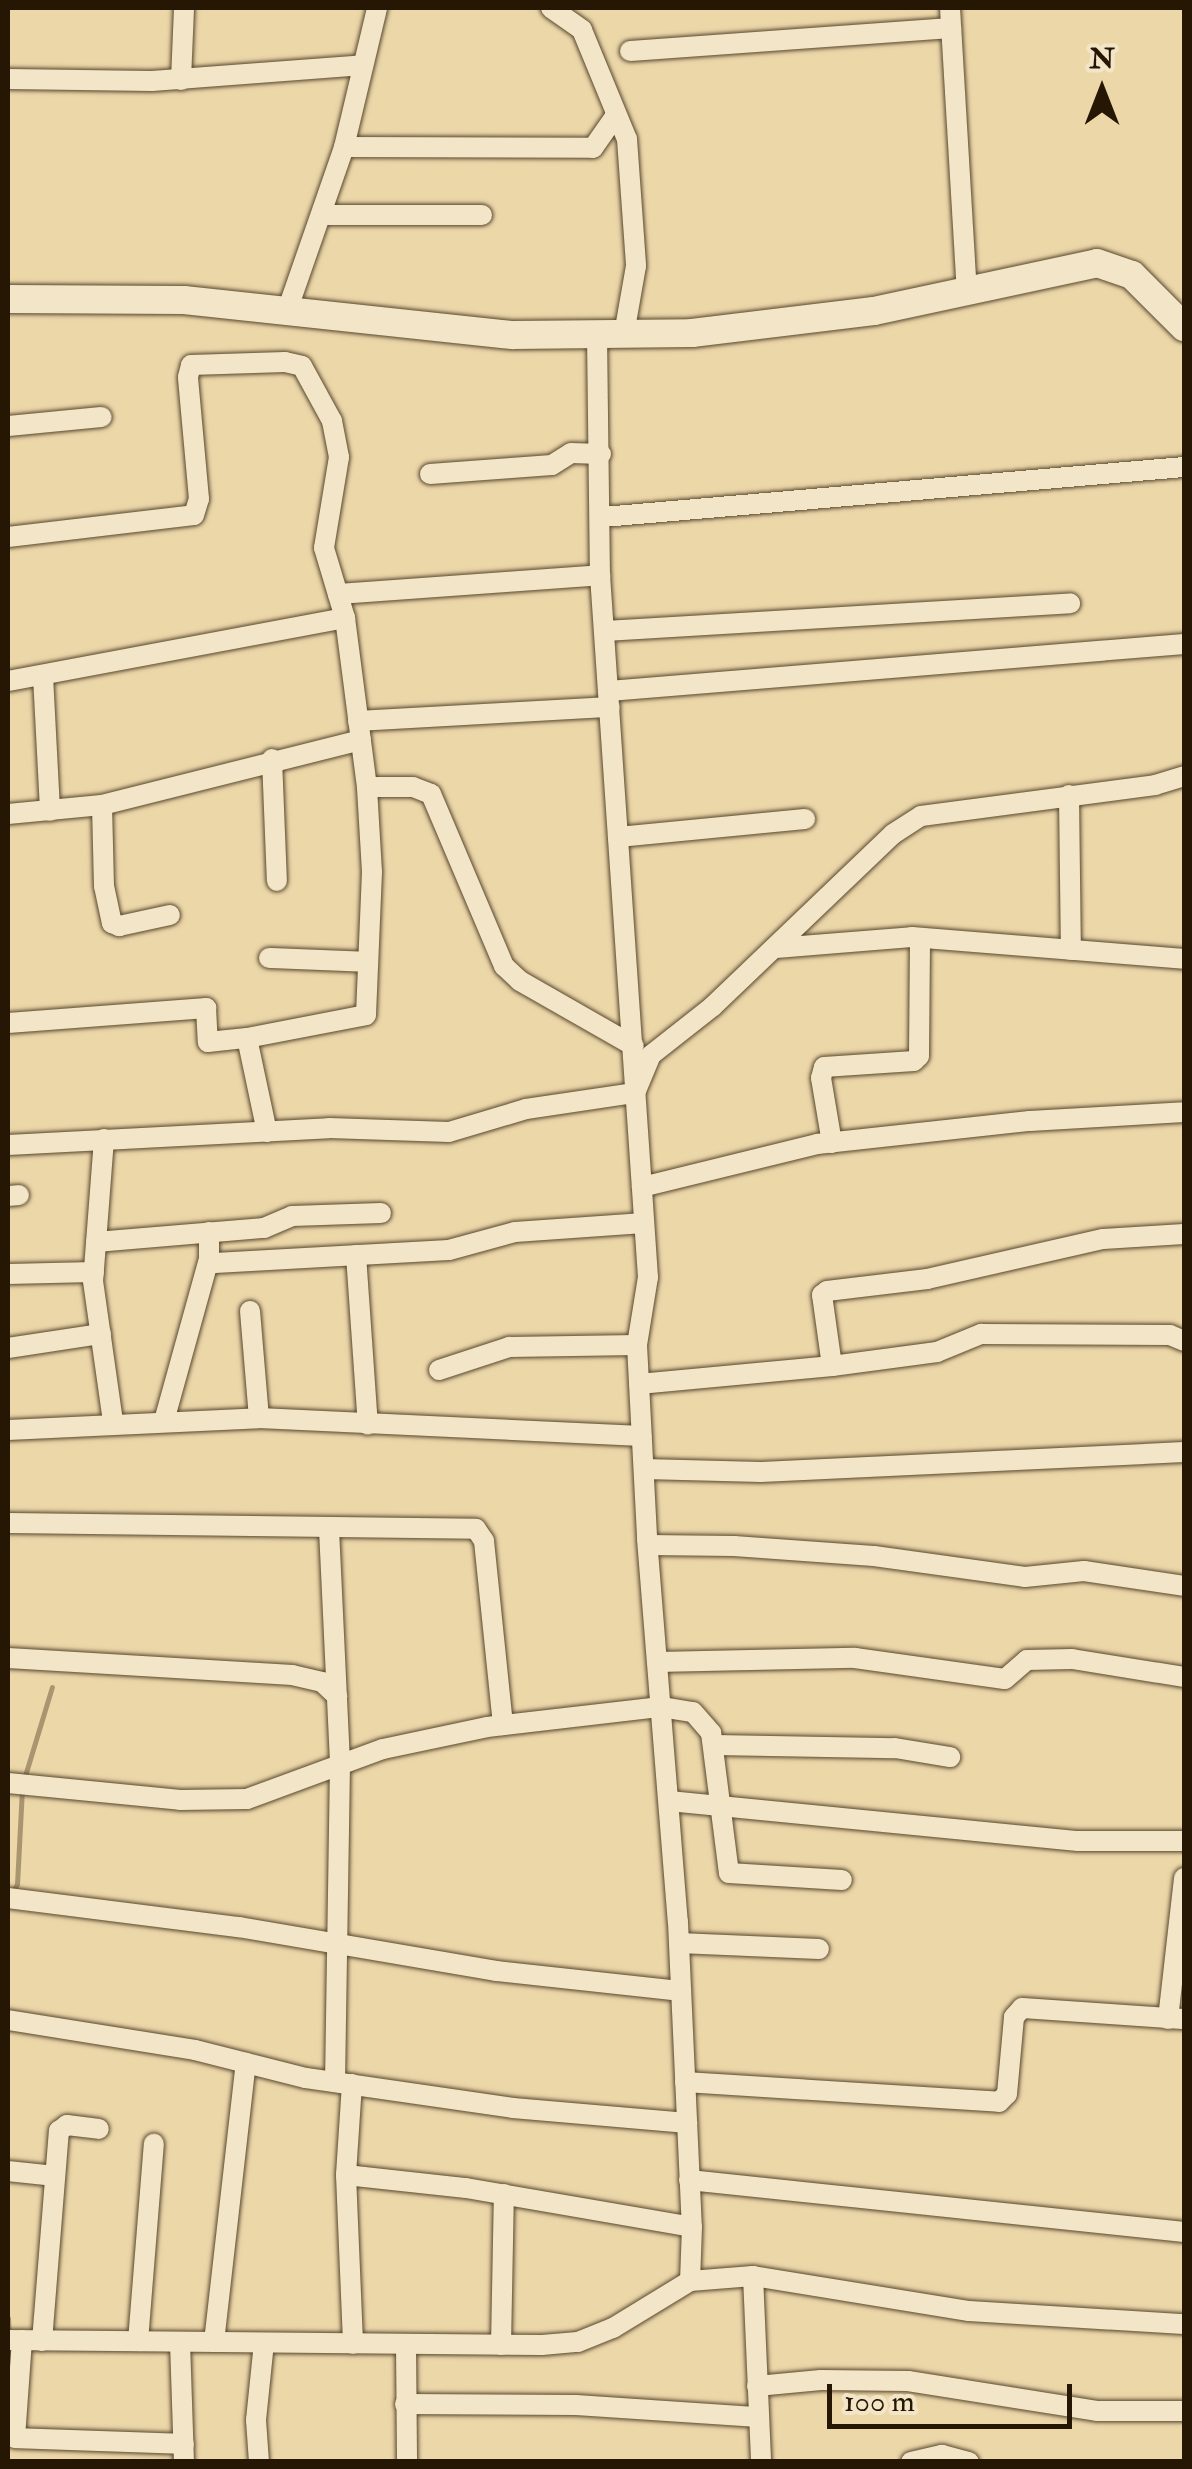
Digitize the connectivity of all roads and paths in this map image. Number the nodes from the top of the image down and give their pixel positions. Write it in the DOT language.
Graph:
graph roads {
  1 [pos="184,8"];
  2 [pos="377,8"];
  3 [pos="559,9"];
  4 [pos="950,18"];
  5 [pos="630,50"];
  6 [pos="364,65"];
  7 [pos="8,79"];
  8 [pos="180,80"];
  9 [pos="616,115"];
  10 [pos="344,147"];
  11 [pos="321,215"];
  12 [pos="482,215"];
  13 [pos="967,292"];
  14 [pos="8,299"];
  15 [pos="287,311"];
  16 [pos="1184,327"];
  17 [pos="610,334"];
  18 [pos="102,417"];
  19 [pos="8,426"];
  20 [pos="600,454"];
  21 [pos="1184,467"];
  22 [pos="430,474"];
  23 [pos="602,517"];
  24 [pos="8,537"];
  25 [pos="600,574"];
  26 [pos="338,594"];
  27 [pos="1070,603"];
  28 [pos="345,618"];
  29 [pos="605,631"];
  30 [pos="1184,644"];
  31 [pos="43,676"];
  32 [pos="8,682"];
  33 [pos="609,698"];
  34 [pos="359,730"];
  35 [pos="272,759"];
  36 [pos="1184,776"];
  37 [pos="367,787"];
  38 [pos="1069,795"];
  39 [pos="102,805"];
  40 [pos="50,812"];
  41 [pos="8,814"];
  42 [pos="805,819"];
  43 [pos="618,837"];
  44 [pos="277,881"];
  45 [pos="170,915"];
  46 [pos="920,938"];
  47 [pos="776,948"];
  48 [pos="1070,950"];
  49 [pos="269,958"];
  50 [pos="1184,959"];
  51 [pos="367,962"];
  52 [pos="9,1023"];
  53 [pos="247,1038"];
  54 [pos="634,1046"];
  55 [pos="635,1093"];
  56 [pos="1184,1112"];
  57 [pos="267,1132"];
  58 [pos="104,1139"];
  59 [pos="832,1143"];
  60 [pos="8,1146"];
  61 [pos="642,1186"];
  62 [pos="381,1213"];
  63 [pos="644,1223"];
  64 [pos="209,1232"];
  65 [pos="1184,1234"];
  66 [pos="96,1242"];
  67 [pos="356,1255"];
  68 [pos="209,1260"];
  69 [pos="94,1272"];
  70 [pos="8,1274"];
  71 [pos="250,1311"];
  72 [pos="100,1334"];
  73 [pos="1184,1341"];
  74 [pos="637,1345"];
  75 [pos="8,1348"];
  76 [pos="832,1366"];
  77 [pos="439,1370"];
  78 [pos="639,1384"];
  79 [pos="259,1418"];
  80 [pos="164,1421"];
  81 [pos="113,1422"];
  82 [pos="368,1425"];
  83 [pos="8,1430"];
  84 [pos="642,1436"];
  85 [pos="1184,1452"];
  86 [pos="644,1468"];
  87 [pos="8,1523"];
  88 [pos="329,1529"];
  89 [pos="648,1546"];
  90 [pos="1184,1586"];
  91 [pos="8,1658"];
  92 [pos="657,1662"];
  93 [pos="1184,1677"];
  94 [pos="337,1696"];
  95 [pos="660,1707"];
  96 [pos="503,1725"];
  97 [pos="715,1745"];
  98 [pos="950,1757"];
  99 [pos="340,1766"];
  100 [pos="11,1783"];
  101 [pos="669,1800"];
  102 [pos="720,1806"];
  103 [pos="1184,1842"];
  104 [pos="1184,1878"];
  105 [pos="842,1880"];
  106 [pos="8,1898"];
  107 [pos="679,1943"];
  108 [pos="338,1944"];
  109 [pos="819,1949"];
  110 [pos="680,1991"];
  111 [pos="1176,2019"];
  112 [pos="8,2020"];
  113 [pos="246,2063"];
  114 [pos="685,2082"];
  115 [pos="344,2083"];
  116 [pos="687,2123"];
  117 [pos="99,2129"];
  118 [pos="154,2144"];
  119 [pos="8,2171"];
  120 [pos="55,2176"];
  121 [pos="346,2176"];
  122 [pos="689,2180"];
  123 [pos="504,2194"];
  124 [pos="692,2227"];
  125 [pos="1184,2232"];
  126 [pos="752,2276"];
  127 [pos="690,2281"];
  128 [pos="1184,2324"];
  129 [pos="22,2340"];
  130 [pos="138,2341"];
  131 [pos="180,2342"];
  132 [pos="214,2342"];
  133 [pos="264,2343"];
  134 [pos="353,2344"];
  135 [pos="406,2344"];
  136 [pos="500,2345"];
  137 [pos="757,2386"];
  138 [pos="405,2404"];
  139 [pos="1184,2412"];
  140 [pos="759,2416"];
  141 [pos="15,2438"];
  142 [pos="184,2453"];
  143 [pos="12,2462"];
  144 [pos="259,2462"];
  145 [pos="407,2462"];
  146 [pos="761,2462"];
  147 [pos="911,2462"];
  148 [pos="969,2462"];
  1 -- 8 [label="street"];
  2 -- 6 [label="street"];
  3 -- 9 [label="street"];
  4 -- 5 [label="street"];
  4 -- 13 [label="street"];
  6 -- 8 [label="street"];
  6 -- 10 [label="street"];
  7 -- 8 [label="street"];
  9 -- 10 [label="street"];
  9 -- 17 [label="street"];
  10 -- 11 [label="street"];
  11 -- 12 [label="street"];
  11 -- 15 [label="street"];
  13 -- 16 [label="street"];
  13 -- 17 [label="street"];
  14 -- 15 [label="street"];
  15 -- 17 [label="street"];
  17 -- 20 [label="street"];
  18 -- 19 [label="street"];
  20 -- 22 [label="street"];
  20 -- 23 [label="street"];
  21 -- 23 [label="street"];
  23 -- 25 [label="street"];
  24 -- 26 [label="street"];
  25 -- 26 [label="street"];
  25 -- 29 [label="street"];
  26 -- 28 [label="street"];
  27 -- 29 [label="street"];
  28 -- 31 [label="street"];
  28 -- 34 [label="street"];
  29 -- 33 [label="street"];
  30 -- 33 [label="street"];
  31 -- 32 [label="street"];
  31 -- 40 [label="street"];
  33 -- 34 [label="street"];
  33 -- 43 [label="street"];
  34 -- 35 [label="street"];
  34 -- 37 [label="street"];
  35 -- 39 [label="street"];
  35 -- 44 [label="street"];
  36 -- 38 [label="street"];
  37 -- 51 [label="street"];
  37 -- 54 [label="street"];
  38 -- 47 [label="street"];
  38 -- 48 [label="street"];
  39 -- 40 [label="street"];
  39 -- 45 [label="street"];
  40 -- 41 [label="street"];
  42 -- 43 [label="street"];
  43 -- 54 [label="street"];
  46 -- 47 [label="street"];
  46 -- 48 [label="street"];
  46 -- 59 [label="street"];
  47 -- 55 [label="street"];
  48 -- 50 [label="street"];
  49 -- 51 [label="street"];
  51 -- 53 [label="street"];
  52 -- 53 [label="street"];
  53 -- 57 [label="street"];
  54 -- 55 [label="street"];
  55 -- 57 [label="street"];
  55 -- 61 [label="street"];
  56 -- 59 [label="street"];
  57 -- 58 [label="street"];
  58 -- 60 [label="street"];
  58 -- 66 [label="street"];
  59 -- 61 [label="street"];
  61 -- 63 [label="street"];
  62 -- 64 [label="street"];
  63 -- 67 [label="street"];
  63 -- 74 [label="street"];
  64 -- 66 [label="street"];
  64 -- 68 [label="street"];
  65 -- 76 [label="street"];
  66 -- 69 [label="street"];
  67 -- 68 [label="street"];
  67 -- 82 [label="street"];
  68 -- 80 [label="street"];
  69 -- 70 [label="street"];
  69 -- 72 [label="street"];
  71 -- 79 [label="street"];
  72 -- 75 [label="street"];
  72 -- 81 [label="street"];
  73 -- 76 [label="street"];
  74 -- 77 [label="street"];
  74 -- 78 [label="street"];
  76 -- 78 [label="street"];
  78 -- 84 [label="street"];
  79 -- 80 [label="street"];
  79 -- 82 [label="street"];
  80 -- 81 [label="street"];
  81 -- 83 [label="street"];
  82 -- 84 [label="street"];
  84 -- 86 [label="street"];
  85 -- 86 [label="street"];
  86 -- 89 [label="street"];
  87 -- 88 [label="street"];
  88 -- 94 [label="street"];
  88 -- 96 [label="street"];
  89 -- 90 [label="street"];
  89 -- 92 [label="street"];
  91 -- 94 [label="street"];
  92 -- 93 [label="street"];
  92 -- 95 [label="street"];
  94 -- 99 [label="street"];
  95 -- 96 [label="street"];
  95 -- 97 [label="street"];
  95 -- 101 [label="street"];
  96 -- 99 [label="street"];
  97 -- 98 [label="street"];
  97 -- 102 [label="street"];
  99 -- 100 [label="street"];
  99 -- 108 [label="street"];
  101 -- 102 [label="street"];
  101 -- 107 [label="street"];
  102 -- 103 [label="street"];
  102 -- 105 [label="street"];
  104 -- 111 [label="street"];
  106 -- 108 [label="street"];
  107 -- 109 [label="street"];
  107 -- 110 [label="street"];
  108 -- 110 [label="street"];
  108 -- 115 [label="street"];
  110 -- 114 [label="street"];
  111 -- 114 [label="street"];
  112 -- 113 [label="street"];
  113 -- 115 [label="street"];
  113 -- 132 [label="street"];
  114 -- 116 [label="street"];
  115 -- 116 [label="street"];
  115 -- 121 [label="street"];
  116 -- 122 [label="street"];
  117 -- 120 [label="street"];
  118 -- 130 [label="street"];
  119 -- 120 [label="street"];
  120 -- 129 [label="street"];
  121 -- 123 [label="street"];
  121 -- 134 [label="street"];
  122 -- 124 [label="street"];
  122 -- 125 [label="street"];
  123 -- 124 [label="street"];
  123 -- 136 [label="street"];
  124 -- 127 [label="street"];
  126 -- 127 [label="street"];
  126 -- 128 [label="street"];
  126 -- 137 [label="street"];
  127 -- 136 [label="street"];
  129 -- 130 [label="street"];
  129 -- 141 [label="street"];
  130 -- 131 [label="street"];
  131 -- 132 [label="street"];
  131 -- 142 [label="street"];
  132 -- 133 [label="street"];
  133 -- 134 [label="street"];
  133 -- 144 [label="street"];
  134 -- 135 [label="street"];
  135 -- 136 [label="street"];
  135 -- 138 [label="street"];
  137 -- 139 [label="street"];
  137 -- 140 [label="street"];
  138 -- 140 [label="street"];
  138 -- 145 [label="street"];
  140 -- 146 [label="street"];
  141 -- 142 [label="street"];
  141 -- 143 [label="street"];
  147 -- 148 [label="street"];
}
